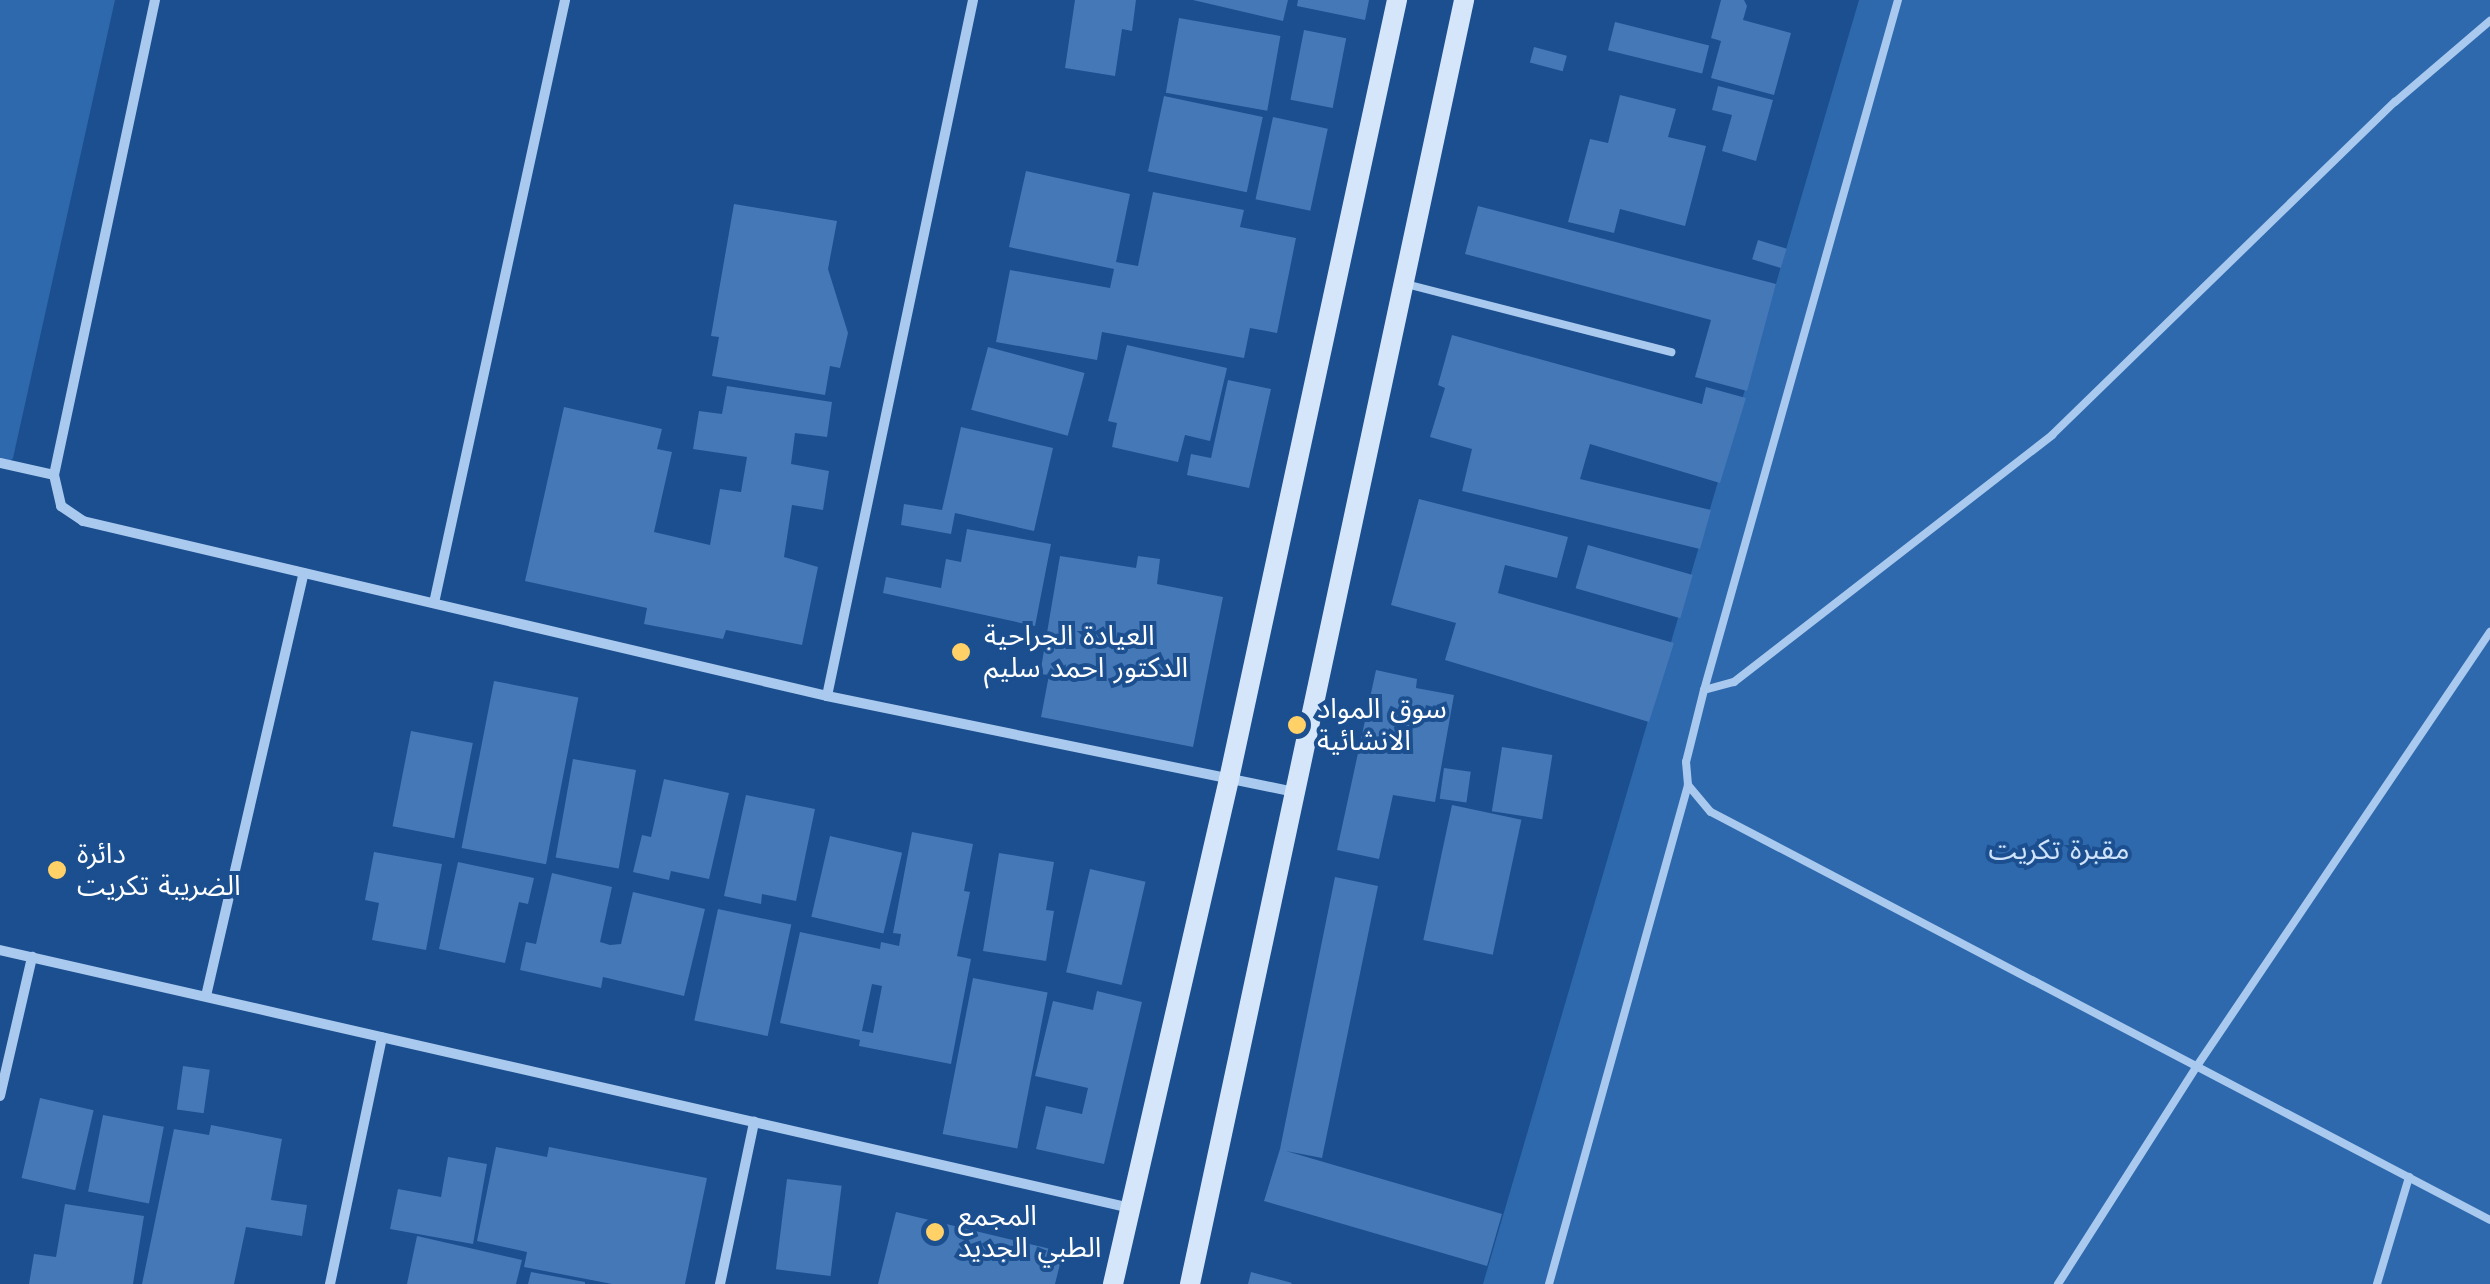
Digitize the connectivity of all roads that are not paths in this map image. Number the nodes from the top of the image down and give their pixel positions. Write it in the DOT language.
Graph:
graph roads {
  1 [pos="155,0"];
  2 [pos="566,0"];
  3 [pos="973,0"];
  4 [pos="1397,0"];
  5 [pos="1464,0"];
  6 [pos="1898,0"];
  7 [pos="2490,21"];
  8 [pos="1406,284"];
  9 [pos="1671,352"];
  10 [pos="0,463"];
  11 [pos="54,475"];
  12 [pos="304,574"];
  13 [pos="434,603"];
  14 [pos="2490,632"];
  15 [pos="1704,690"];
  16 [pos="827,696"];
  17 [pos="1229,778"];
  18 [pos="1688,785"];
  19 [pos="1296,792"];
  20 [pos="0,950"];
  21 [pos="32,956"];
  22 [pos="206,996"];
  23 [pos="382,1036"];
  24 [pos="2197,1066"];
  25 [pos="0,1096"];
  26 [pos="754,1122"];
  27 [pos="2410,1177"];
  28 [pos="1130,1208"];
  29 [pos="2490,1220"];
  30 [pos="330,1284"];
  31 [pos="720,1284"];
  32 [pos="1113,1284"];
  33 [pos="1190,1284"];
  34 [pos="1549,1284"];
  35 [pos="2058,1284"];
  36 [pos="2377,1284"];
  1 -- 11 [label="street"];
  2 -- 13 [label="street"];
  3 -- 16 [label="street"];
  4 -- 17 [label="main road"];
  5 -- 8 [label="main road"];
  6 -- 15 [label="lane"];
  7 -- 15 [label="lane"];
  8 -- 9 [label="lane"];
  8 -- 19 [label="main road"];
  10 -- 11 [label="street"];
  11 -- 12 [label="street"];
  12 -- 13 [label="street"];
  12 -- 22 [label="street"];
  13 -- 16 [label="street"];
  14 -- 24 [label="lane"];
  15 -- 18 [label="lane"];
  16 -- 17 [label="street"];
  17 -- 19 [label="street"];
  17 -- 28 [label="main road"];
  18 -- 24 [label="lane"];
  18 -- 34 [label="lane"];
  19 -- 33 [label="main road"];
  20 -- 21 [label="street"];
  21 -- 22 [label="street"];
  21 -- 25 [label="street"];
  22 -- 23 [label="street"];
  23 -- 26 [label="street"];
  23 -- 30 [label="street"];
  24 -- 27 [label="lane"];
  24 -- 35 [label="lane"];
  26 -- 28 [label="street"];
  26 -- 31 [label="street"];
  27 -- 29 [label="lane"];
  27 -- 36 [label="lane"];
  28 -- 32 [label="main road"];
}
